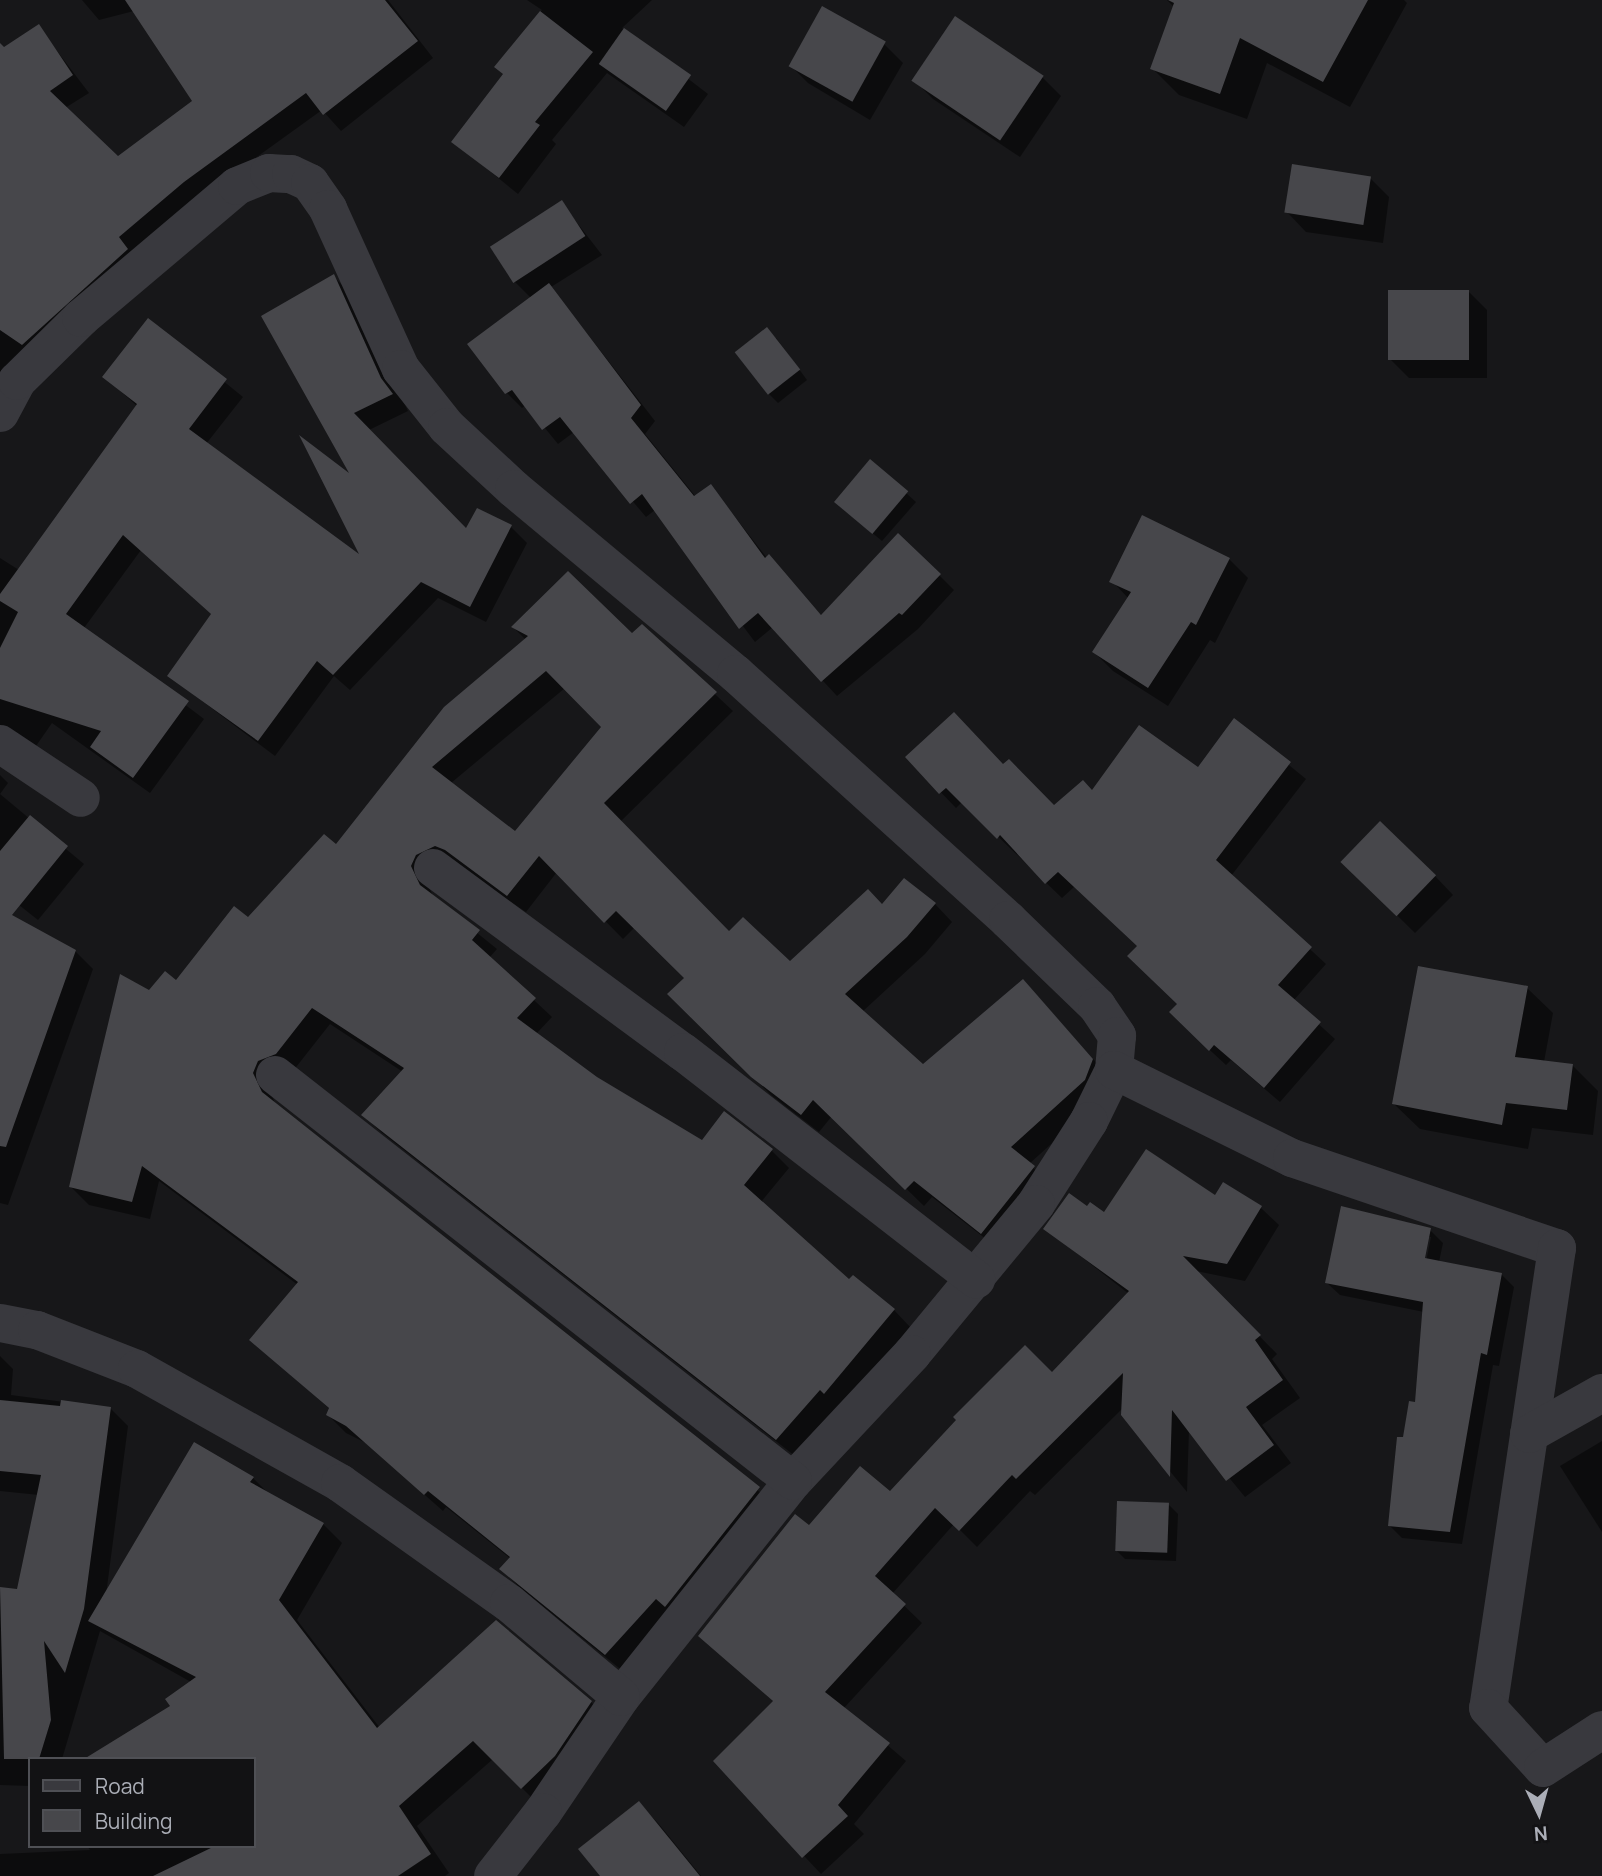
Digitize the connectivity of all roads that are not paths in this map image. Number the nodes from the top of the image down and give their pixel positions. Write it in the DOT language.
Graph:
graph roads {
  1 [pos="6,389"];
  2 [pos="0,744"];
  3 [pos="81,798"];
  4 [pos="433,868"];
  5 [pos="1114,1070"];
  6 [pos="275,1075"];
  7 [pos="976,1279"];
  8 [pos="0,1323"];
  9 [pos="1602,1393"];
  10 [pos="1530,1434"];
  11 [pos="793,1481"];
  12 [pos="621,1697"];
  13 [pos="1602,1730"];
  14 [pos="493,1876"];
  1 -- 5 [label="street"];
  2 -- 3 [label="street"];
  4 -- 7 [label="street"];
  5 -- 7 [label="street"];
  5 -- 10 [label="street"];
  6 -- 11 [label="street"];
  7 -- 11 [label="street"];
  8 -- 12 [label="street"];
  9 -- 10 [label="street"];
  10 -- 13 [label="street"];
  11 -- 12 [label="street"];
  12 -- 14 [label="street"];
}
